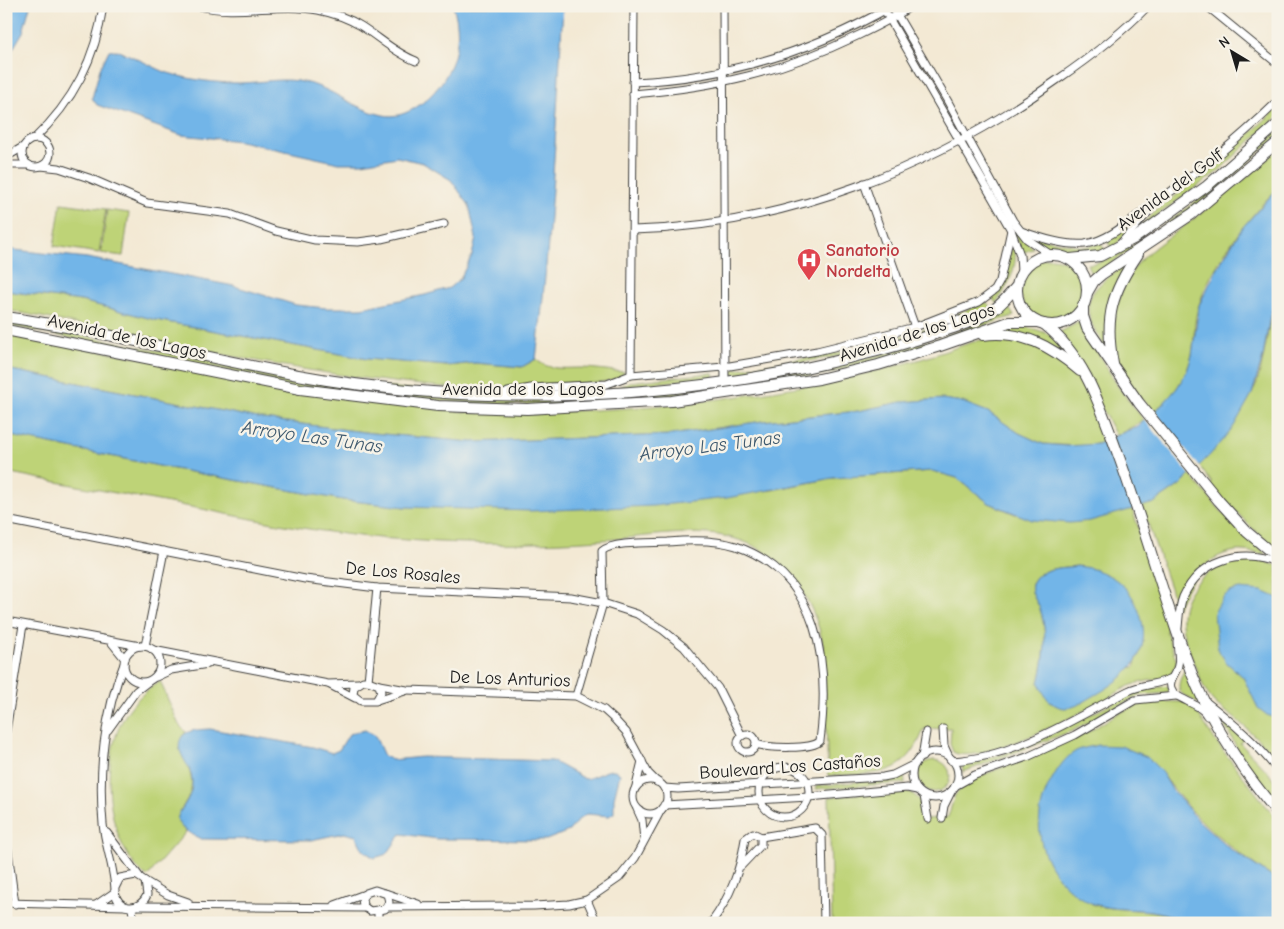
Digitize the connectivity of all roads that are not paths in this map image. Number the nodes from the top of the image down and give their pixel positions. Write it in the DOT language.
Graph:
graph roads {
  1 [pos="102,6"];
  2 [pos="199,6"];
  3 [pos="634,6"];
  4 [pos="723,6"];
  5 [pos="911,6"];
  6 [pos="1148,6"];
  7 [pos="1207,6"];
  8 [pos="883,9"];
  9 [pos="898,15"];
  10 [pos="889,20"];
  11 [pos="416,61"];
  12 [pos="1278,64"];
  13 [pos="723,71"];
  14 [pos="633,82"];
  15 [pos="724,83"];
  16 [pos="633,94"];
  17 [pos="1278,101"];
  18 [pos="1278,124"];
  19 [pos="47,126"];
  20 [pos="966,136"];
  21 [pos="34,139"];
  22 [pos="959,140"];
  23 [pos="1278,142"];
  24 [pos="46,144"];
  25 [pos="23,147"];
  26 [pos="50,154"];
  27 [pos="6,157"];
  28 [pos="6,165"];
  29 [pos="29,165"];
  30 [pos="41,166"];
  31 [pos="59,168"];
  32 [pos="864,183"];
  33 [pos="1155,204"];
  34 [pos="724,221"];
  35 [pos="444,224"];
  36 [pos="1011,225"];
  37 [pos="632,230"];
  38 [pos="1020,231"];
  39 [pos="1142,248"];
  40 [pos="1115,250"];
  41 [pos="1051,254"];
  42 [pos="1070,259"];
  43 [pos="1021,272"];
  44 [pos="1016,287"];
  45 [pos="1087,293"];
  46 [pos="1083,305"];
  47 [pos="9,317"];
  48 [pos="935,320"];
  49 [pos="974,321"];
  50 [pos="1041,323"];
  51 [pos="914,327"];
  52 [pos="6,330"];
  53 [pos="967,337"];
  54 [pos="724,367"];
  55 [pos="1115,370"];
  56 [pos="631,375"];
  57 [pos="1087,377"];
  58 [pos="724,380"];
  59 [pos="487,395"];
  60 [pos="6,520"];
  61 [pos="164,551"];
  62 [pos="1278,558"];
  63 [pos="1278,563"];
  64 [pos="377,588"];
  65 [pos="603,602"];
  66 [pos="6,622"];
  67 [pos="22,625"];
  68 [pos="1177,632"];
  69 [pos="111,642"];
  70 [pos="142,646"];
  71 [pos="154,650"];
  72 [pos="124,661"];
  73 [pos="216,664"];
  74 [pos="1172,678"];
  75 [pos="152,679"];
  76 [pos="368,681"];
  77 [pos="328,684"];
  78 [pos="358,684"];
  79 [pos="379,685"];
  80 [pos="407,690"];
  81 [pos="576,696"];
  82 [pos="1176,696"];
  83 [pos="356,698"];
  84 [pos="1203,699"];
  85 [pos="376,701"];
  86 [pos="7,718"];
  87 [pos="943,729"];
  88 [pos="6,731"];
  89 [pos="926,732"];
  90 [pos="106,735"];
  91 [pos="742,736"];
  92 [pos="756,744"];
  93 [pos="922,757"];
  94 [pos="1237,759"];
  95 [pos="642,760"];
  96 [pos="952,760"];
  97 [pos="915,764"];
  98 [pos="1278,771"];
  99 [pos="657,782"];
  100 [pos="807,782"];
  101 [pos="759,786"];
  102 [pos="636,787"];
  103 [pos="664,788"];
  104 [pos="954,788"];
  105 [pos="917,790"];
  106 [pos="924,796"];
  107 [pos="809,797"];
  108 [pos="760,800"];
  109 [pos="636,806"];
  110 [pos="663,807"];
  111 [pos="1278,813"];
  112 [pos="942,818"];
  113 [pos="928,819"];
  114 [pos="103,826"];
  115 [pos="6,836"];
  116 [pos="761,837"];
  117 [pos="644,842"];
  118 [pos="741,866"];
  119 [pos="143,879"];
  120 [pos="115,890"];
  121 [pos="383,892"];
  122 [pos="366,893"];
  123 [pos="587,900"];
  124 [pos="6,904"];
  125 [pos="16,904"];
  126 [pos="196,905"];
  127 [pos="423,905"];
  128 [pos="387,906"];
  129 [pos="91,907"];
  130 [pos="132,907"];
  131 [pos="330,907"];
  132 [pos="365,908"];
  133 [pos="378,910"];
  134 [pos="134,923"];
  135 [pos="378,923"];
  136 [pos="597,923"];
  137 [pos="711,923"];
  138 [pos="824,923"];
  1 -- 19 [label="street"];
  2 -- 11 [label="street"];
  3 -- 14 [label="street"];
  4 -- 13 [label="street"];
  5 -- 9 [label="street"];
  6 -- 20 [label="street"];
  7 -- 12 [label="street"];
  8 -- 9 [label="street"];
  8 -- 10 [label="street"];
  8 -- 13 [label="street"];
  9 -- 10 [label="street"];
  9 -- 20 [label="street"];
  10 -- 15 [label="street"];
  10 -- 22 [label="street"];
  13 -- 14 [label="street"];
  13 -- 15 [label="street"];
  14 -- 16 [label="street"];
  15 -- 16 [label="street"];
  15 -- 34 [label="street"];
  16 -- 37 [label="street"];
  17 -- 33 [label="street"];
  18 -- 40 [label="street, Avenida del Golf"];
  19 -- 21 [label="street"];
  19 -- 24 [label="street"];
  20 -- 22 [label="street"];
  20 -- 36 [label="street"];
  21 -- 24 [label="street"];
  21 -- 25 [label="street"];
  22 -- 32 [label="street"];
  22 -- 36 [label="street"];
  23 -- 39 [label="street, Avenida del Golf"];
  24 -- 26 [label="street"];
  25 -- 27 [label="street"];
  25 -- 29 [label="street"];
  26 -- 30 [label="street"];
  26 -- 31 [label="street"];
  28 -- 29 [label="street"];
  29 -- 30 [label="street"];
  30 -- 31 [label="street"];
  31 -- 35 [label="street"];
  32 -- 34 [label="street"];
  32 -- 51 [label="street"];
  33 -- 38 [label="street"];
  33 -- 40 [label="street"];
  34 -- 37 [label="street"];
  34 -- 54 [label="street"];
  36 -- 38 [label="street"];
  36 -- 43 [label="street"];
  36 -- 48 [label="street"];
  37 -- 56 [label="street"];
  38 -- 41 [label="street"];
  39 -- 45 [label="street, Avenida del Golf"];
  39 -- 55 [label="street"];
  40 -- 42 [label="street, Avenida del Golf"];
  41 -- 42 [label="street"];
  41 -- 43 [label="street"];
  42 -- 45 [label="street"];
  43 -- 44 [label="street"];
  44 -- 49 [label="street, Avenida de los Lagos"];
  44 -- 50 [label="street"];
  45 -- 46 [label="street"];
  46 -- 50 [label="street"];
  46 -- 55 [label="street"];
  47 -- 59 [label="street, Avenida de los Lagos"];
  48 -- 49 [label="street"];
  48 -- 51 [label="street"];
  49 -- 58 [label="street, Avenida de los Lagos"];
  50 -- 53 [label="street, Avenida de los Lagos"];
  50 -- 57 [label="street"];
  51 -- 54 [label="street"];
  52 -- 53 [label="street, Avenida de los Lagos"];
  53 -- 57 [label="street"];
  54 -- 56 [label="street"];
  54 -- 58 [label="street"];
  55 -- 62 [label="street"];
  56 -- 59 [label="street"];
  57 -- 68 [label="street"];
  58 -- 59 [label="street, Avenida de los Lagos"];
  60 -- 61 [label="street, De Los Rosales"];
  61 -- 64 [label="street, De Los Rosales"];
  61 -- 70 [label="street"];
  63 -- 68 [label="street"];
  64 -- 65 [label="street, De Los Rosales"];
  64 -- 76 [label="street"];
  65 -- 81 [label="street"];
  65 -- 91 [label="street, De Los Rosales"];
  65 -- 92 [label="street"];
  66 -- 67 [label="street"];
  67 -- 69 [label="street"];
  67 -- 86 [label="street"];
  68 -- 74 [label="street"];
  68 -- 84 [label="street"];
  69 -- 70 [label="street"];
  69 -- 72 [label="street"];
  70 -- 71 [label="street"];
  70 -- 72 [label="street"];
  71 -- 73 [label="street"];
  71 -- 75 [label="street"];
  72 -- 75 [label="street"];
  72 -- 90 [label="street"];
  73 -- 75 [label="street"];
  73 -- 77 [label="street"];
  74 -- 82 [label="street"];
  74 -- 96 [label="street"];
  75 -- 90 [label="street"];
  76 -- 78 [label="street"];
  76 -- 79 [label="street"];
  77 -- 78 [label="street"];
  77 -- 83 [label="street"];
  78 -- 83 [label="street"];
  79 -- 80 [label="street"];
  79 -- 85 [label="street"];
  80 -- 81 [label="street, De Los Anturios"];
  80 -- 85 [label="street"];
  81 -- 95 [label="street, De Los Anturios"];
  82 -- 94 [label="street"];
  82 -- 104 [label="street"];
  83 -- 85 [label="street"];
  84 -- 94 [label="street"];
  84 -- 98 [label="street"];
  86 -- 88 [label="street"];
  87 -- 96 [label="street"];
  89 -- 93 [label="street"];
  90 -- 114 [label="street"];
  91 -- 92 [label="street"];
  91 -- 92 [label="street"];
  93 -- 96 [label="street"];
  93 -- 97 [label="street"];
  94 -- 111 [label="street"];
  95 -- 99 [label="street, De Los Anturios"];
  95 -- 102 [label="street"];
  96 -- 104 [label="street"];
  97 -- 100 [label="street, Boulevard Los Castaños"];
  97 -- 105 [label="street"];
  99 -- 102 [label="street"];
  99 -- 103 [label="street"];
  100 -- 101 [label="street, Boulevard Los Castaños"];
  100 -- 101 [label="street"];
  100 -- 107 [label="street"];
  101 -- 103 [label="street, Boulevard Los Castaños"];
  101 -- 108 [label="street"];
  102 -- 109 [label="street"];
  103 -- 110 [label="street"];
  104 -- 106 [label="street"];
  104 -- 112 [label="street"];
  105 -- 106 [label="street"];
  105 -- 107 [label="street, Boulevard Los Castaños"];
  106 -- 113 [label="street"];
  107 -- 108 [label="street, Boulevard Los Castaños"];
  107 -- 108 [label="street"];
  108 -- 110 [label="street, Boulevard Los Castaños"];
  109 -- 110 [label="street"];
  109 -- 117 [label="street"];
  110 -- 117 [label="street"];
  114 -- 119 [label="street"];
  114 -- 120 [label="street"];
  115 -- 125 [label="street"];
  116 -- 118 [label="street"];
  116 -- 118 [label="street"];
  116 -- 138 [label="street"];
  117 -- 123 [label="street"];
  118 -- 137 [label="street"];
  119 -- 120 [label="street"];
  119 -- 126 [label="street"];
  119 -- 130 [label="street"];
  120 -- 129 [label="street"];
  120 -- 130 [label="street"];
  121 -- 122 [label="street"];
  121 -- 127 [label="street"];
  121 -- 128 [label="street"];
  122 -- 131 [label="street"];
  122 -- 132 [label="street"];
  123 -- 127 [label="street"];
  123 -- 136 [label="street"];
  124 -- 125 [label="street"];
  125 -- 129 [label="street"];
  126 -- 130 [label="street"];
  126 -- 131 [label="street"];
  127 -- 128 [label="street"];
  128 -- 133 [label="street"];
  129 -- 130 [label="street"];
  130 -- 134 [label="street"];
  131 -- 132 [label="street"];
  132 -- 133 [label="street"];
  133 -- 135 [label="street"];
}
